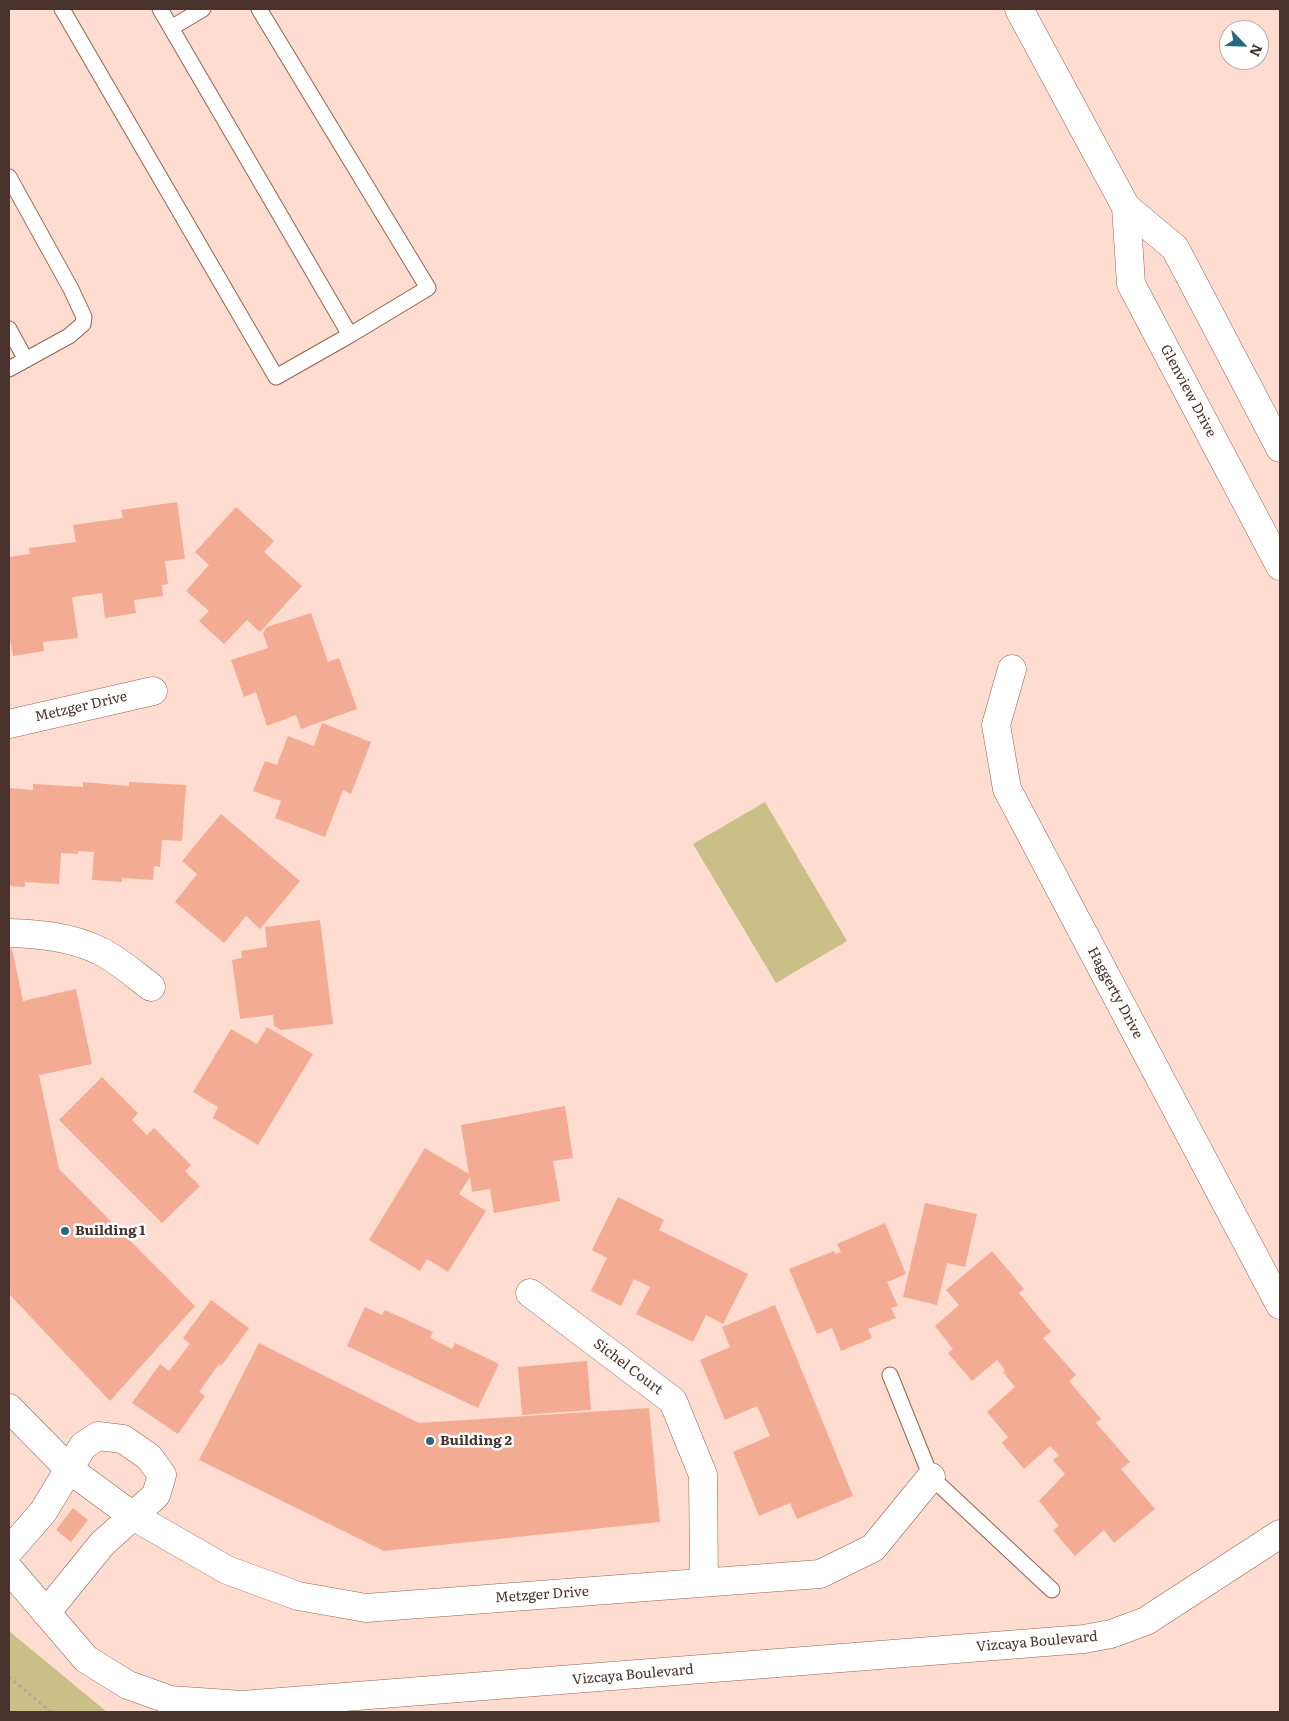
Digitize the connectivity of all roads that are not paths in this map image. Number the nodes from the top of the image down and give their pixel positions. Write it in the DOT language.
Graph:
graph roads {
  1 [pos="62,9"];
  2 [pos="160,9"];
  3 [pos="203,9"];
  4 [pos="259,9"];
  5 [pos="1019,9"];
  6 [pos="171,28"];
  7 [pos="9,177"];
  8 [pos="1126,207"];
  9 [pos="9,330"];
  10 [pos="350,335"];
  11 [pos="26,360"];
  12 [pos="9,369"];
  13 [pos="1280,448"];
  14 [pos="1280,566"];
  15 [pos="1012,669"];
  16 [pos="153,691"];
  17 [pos="9,724"];
  18 [pos="9,934"];
  19 [pos="152,987"];
  20 [pos="530,1292"];
  21 [pos="1280,1305"];
  22 [pos="890,1375"];
  23 [pos="9,1408"];
  24 [pos="70,1470"];
  25 [pos="931,1477"];
  26 [pos="133,1516"];
  27 [pos="1280,1534"];
  28 [pos="9,1551"];
  29 [pos="9,1569"];
  30 [pos="704,1582"];
  31 [pos="1052,1590"];
  32 [pos="46,1613"];
  1 -- 10 [label="lane"];
  2 -- 6 [label="lane"];
  3 -- 6 [label="lane"];
  4 -- 10 [label="lane"];
  5 -- 8 [label="street, Glenview Drive"];
  6 -- 10 [label="lane"];
  7 -- 11 [label="lane"];
  8 -- 13 [label="street, Glenview Drive"];
  8 -- 14 [label="street, Glenview Drive"];
  9 -- 11 [label="lane"];
  11 -- 12 [label="lane"];
  15 -- 21 [label="street, Haggerty Drive"];
  16 -- 17 [label="street, Metzger Drive"];
  18 -- 19 [label="street"];
  20 -- 30 [label="street, Sichel Court"];
  22 -- 25 [label="lane"];
  23 -- 24 [label="street, Metzger Drive"];
  24 -- 26 [label="street, Metzger Drive"];
  24 -- 26 [label="street"];
  24 -- 28 [label="street"];
  25 -- 30 [label="street, Metzger Drive"];
  25 -- 31 [label="lane"];
  26 -- 30 [label="street, Metzger Drive"];
  26 -- 32 [label="street"];
  27 -- 32 [label="street, Vizcaya Boulevard"];
  29 -- 32 [label="street, Vizcaya Boulevard"];
}
